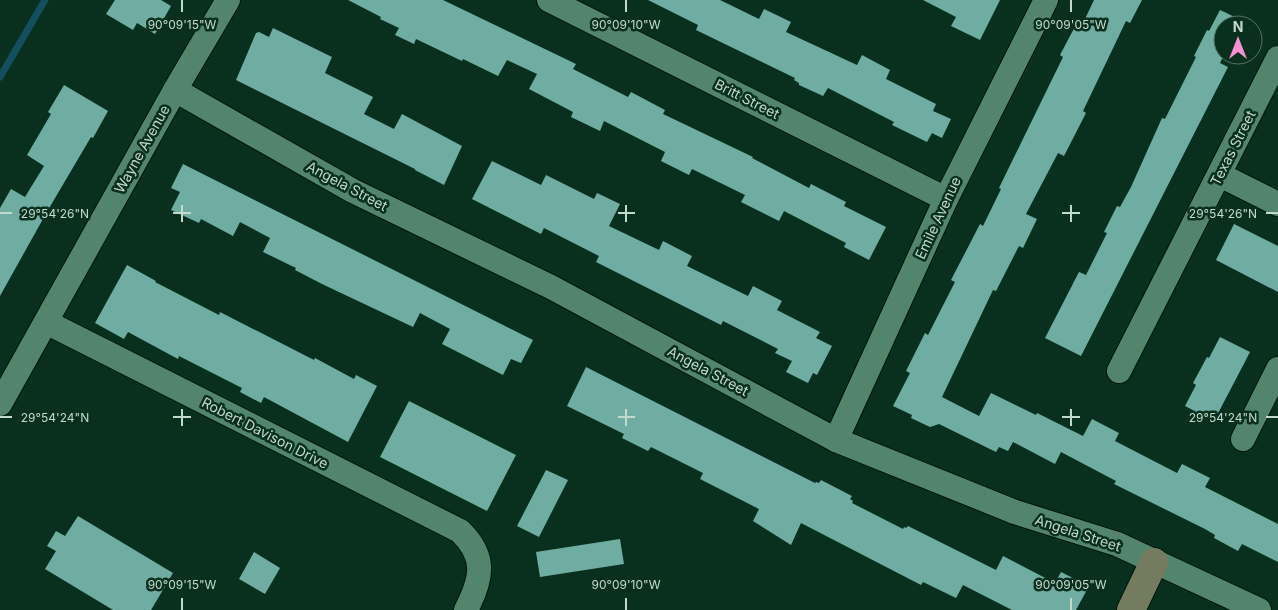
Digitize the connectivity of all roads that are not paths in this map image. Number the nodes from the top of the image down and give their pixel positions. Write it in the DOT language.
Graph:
graph roads {
  1 [pos="228,0"];
  2 [pos="549,0"];
  3 [pos="1046,0"];
  4 [pos="1278,58"];
  5 [pos="175,90"];
  6 [pos="1220,174"];
  7 [pos="946,199"];
  8 [pos="1278,204"];
  9 [pos="46,322"];
  10 [pos="1278,369"];
  11 [pos="1118,371"];
  12 [pos="0,404"];
  13 [pos="1243,439"];
  14 [pos="836,440"];
  15 [pos="1154,562"];
  16 [pos="466,610"];
  17 [pos="1131,610"];
  18 [pos="1260,610"];
  1 -- 5 [label="street, Wayne Avenue"];
  2 -- 7 [label="street, Britt Street"];
  3 -- 7 [label="street, Emile Avenue"];
  4 -- 6 [label="street, Texas Street"];
  5 -- 9 [label="street, Wayne Avenue"];
  5 -- 14 [label="street, Angela Street"];
  6 -- 8 [label="street"];
  6 -- 11 [label="street, Texas Street"];
  7 -- 14 [label="street, Emile Avenue"];
  9 -- 12 [label="street, Wayne Avenue"];
  9 -- 16 [label="street, Robert Davison Drive"];
  10 -- 13 [label="street"];
  14 -- 15 [label="street, Angela Street"];
  15 -- 17 [label="street"];
  15 -- 18 [label="street, Angela Street"];
}
